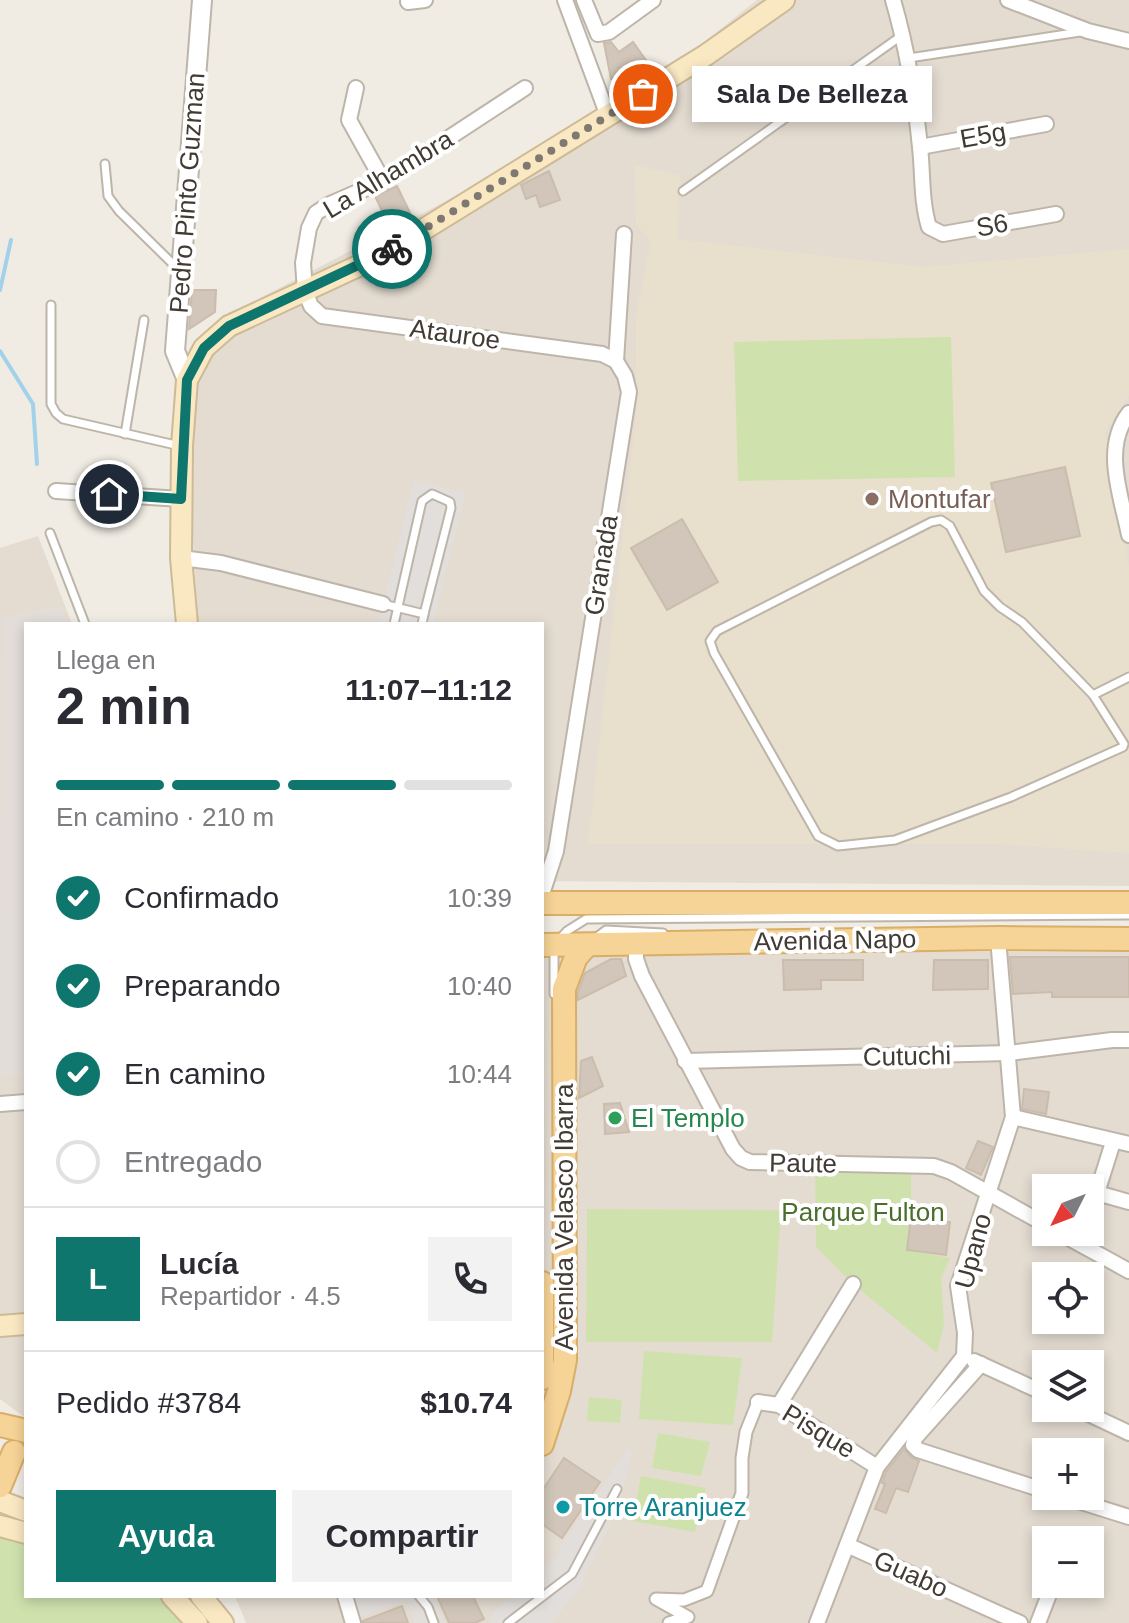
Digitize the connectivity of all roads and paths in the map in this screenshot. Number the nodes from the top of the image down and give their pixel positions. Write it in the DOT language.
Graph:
graph roads {
  1 [pos="202,0"];
  2 [pos="425,0"];
  3 [pos="565,0"];
  4 [pos="584,0"];
  5 [pos="653,0"];
  6 [pos="784,0"];
  7 [pos="893,0"];
  8 [pos="1008,0"];
  9 [pos="408,2"];
  10 [pos="1024,3"];
  11 [pos="1088,31"];
  12 [pos="903,35"];
  13 [pos="1129,41"];
  14 [pos="909,58"];
  15 [pos="356,88"];
  16 [pos="525,88"];
  17 [pos="608,116"];
  18 [pos="1046,124"];
  19 [pos="920,147"];
  20 [pos="105,164"];
  21 [pos="383,181"];
  22 [pos="683,191"];
  23 [pos="1056,214"];
  24 [pos="624,234"];
  25 [pos="181,273"];
  26 [pos="305,291"];
  27 [pos="51,305"];
  28 [pos="144,320"];
  29 [pos="616,361"];
  30 [pos="187,380"];
  31 [pos="1129,413"];
  32 [pos="125,434"];
  33 [pos="182,446"];
  34 [pos="56,491"];
  35 [pos="181,499"];
  36 [pos="50,533"];
  37 [pos="1129,535"];
  38 [pos="181,558"];
  39 [pos="391,606"];
  40 [pos="424,614"];
  41 [pos="84,622"];
  42 [pos="187,622"];
  43 [pos="394,622"];
  44 [pos="422,622"];
  45 [pos="1129,677"];
  46 [pos="1093,695"];
  47 [pos="544,888"];
  48 [pos="544,903"];
  49 [pos="1129,903"];
  50 [pos="1129,915"];
  51 [pos="746,932"];
  52 [pos="668,933"];
  53 [pos="683,933"];
  54 [pos="998,938"];
  55 [pos="1129,939"];
  56 [pos="636,942"];
  57 [pos="548,945"];
  58 [pos="587,945"];
  59 [pos="554,1007"];
  60 [pos="1129,1040"];
  61 [pos="1009,1053"];
  62 [pos="685,1061"];
  63 [pos="24,1102"];
  64 [pos="0,1104"];
  65 [pos="24,1108"];
  66 [pos="0,1110"];
  67 [pos="1013,1117"];
  68 [pos="1113,1142"];
  69 [pos="1129,1144"];
  70 [pos="1103,1174"];
  71 [pos="989,1195"];
  72 [pos="1104,1195"];
  73 [pos="1129,1202"];
  74 [pos="1032,1218"];
  75 [pos="1084,1246"];
  76 [pos="1088,1248"];
  77 [pos="1129,1271"];
  78 [pos="853,1284"];
  79 [pos="24,1324"];
  80 [pos="0,1326"];
  81 [pos="544,1330"];
  82 [pos="964,1356"];
  83 [pos="981,1364"];
  84 [pos="546,1376"];
  85 [pos="1032,1388"];
  86 [pos="758,1402"];
  87 [pos="779,1405"];
  88 [pos="544,1407"];
  89 [pos="0,1413"];
  90 [pos="24,1414"];
  91 [pos="1104,1421"];
  92 [pos="0,1425"];
  93 [pos="24,1431"];
  94 [pos="0,1432"];
  95 [pos="1129,1433"];
  96 [pos="544,1438"];
  97 [pos="17,1450"];
  98 [pos="877,1467"];
  99 [pos="0,1486"];
  100 [pos="1032,1487"];
  101 [pos="617,1489"];
  102 [pos="1104,1509"];
  103 [pos="1129,1517"];
  104 [pos="0,1526"];
  105 [pos="24,1532"];
  106 [pos="847,1545"];
  107 [pos="544,1595"];
  108 [pos="174,1598"];
  109 [pos="203,1598"];
  110 [pos="346,1598"];
  111 [pos="421,1598"];
  112 [pos="541,1598"];
  113 [pos="1048,1598"];
  114 [pos="197,1623"];
  115 [pos="223,1623"];
  116 [pos="353,1623"];
  117 [pos="434,1623"];
  118 [pos="508,1623"];
  119 [pos="669,1623"];
  120 [pos="817,1623"];
  121 [pos="1020,1623"];
  122 [pos="1038,1623"];
  1 -- 25 [label="street, Pedro Pinto Guzman"];
  2 -- 9 [label="street"];
  3 -- 17 [label="street"];
  4 -- 5 [label="street"];
  6 -- 17 [label="main road"];
  7 -- 12 [label="street"];
  8 -- 10 [label="street"];
  10 -- 11 [label="street"];
  11 -- 13 [label="street"];
  11 -- 14 [label="lane"];
  12 -- 14 [label="street"];
  12 -- 22 [label="lane"];
  14 -- 19 [label="street"];
  15 -- 21 [label="street"];
  16 -- 21 [label="street, La Alhambra"];
  17 -- 26 [label="main road"];
  18 -- 19 [label="street, E5g"];
  19 -- 23 [label="street, S6"];
  20 -- 25 [label="lane"];
  21 -- 26 [label="street, La Alhambra"];
  24 -- 29 [label="street, Granada"];
  25 -- 30 [label="street, Pedro Pinto Guzman"];
  26 -- 29 [label="street, Atauroe"];
  26 -- 30 [label="main road"];
  27 -- 32 [label="lane"];
  28 -- 32 [label="lane"];
  29 -- 47 [label="street, Granada"];
  30 -- 33 [label="main road, Pedro Pinto Guzman"];
  31 -- 37 [label="street"];
  32 -- 33 [label="lane"];
  33 -- 35 [label="main road, Pedro Pinto Guzman"];
  34 -- 35 [label="street"];
  35 -- 38 [label="main road, Pedro Pinto Guzman"];
  36 -- 41 [label="lane"];
  38 -- 39 [label="street"];
  38 -- 42 [label="main road, Pedro Pinto Guzman"];
  39 -- 40 [label="lane"];
  39 -- 40 [label="lane"];
  39 -- 43 [label="lane"];
  40 -- 44 [label="lane"];
  45 -- 46 [label="lane"];
  46 -- 46 [label="lane"];
  48 -- 49 [label="main road, Avenida Napo"];
  50 -- 57 [label="lane"];
  51 -- 53 [label="lane"];
  52 -- 58 [label="lane"];
  54 -- 55 [label="main road, Avenida Napo"];
  54 -- 56 [label="main road, Avenida Napo"];
  54 -- 61 [label="street, Upano"];
  56 -- 58 [label="main road, Avenida Napo"];
  56 -- 62 [label="street, Paute"];
  57 -- 58 [label="main road, Avenida Napo"];
  57 -- 59 [label="lane"];
  58 -- 96 [label="main road, Avenida Velasco Ibarra"];
  60 -- 61 [label="street, Cutuchi"];
  61 -- 62 [label="street, Cutuchi"];
  61 -- 67 [label="street, Upano"];
  62 -- 71 [label="street, Paute"];
  63 -- 64 [label="street"];
  65 -- 66 [label="street"];
  67 -- 68 [label="street"];
  67 -- 71 [label="street, Upano"];
  68 -- 69 [label="street"];
  68 -- 70 [label="street"];
  71 -- 74 [label="street, Paute"];
  71 -- 82 [label="street, Upano"];
  72 -- 73 [label="street"];
  75 -- 76 [label="street"];
  76 -- 77 [label="street"];
  78 -- 87 [label="street"];
  79 -- 80 [label="main road"];
  81 -- 84 [label="main road, Avenida Velasco Ibarra"];
  82 -- 83 [label="street"];
  82 -- 98 [label="street"];
  83 -- 85 [label="street"];
  83 -- 100 [label="street"];
  84 -- 88 [label="lane"];
  86 -- 87 [label="street, Pisque"];
  86 -- 119 [label="street"];
  87 -- 98 [label="street, Pisque"];
  89 -- 90 [label="main road"];
  91 -- 95 [label="street"];
  92 -- 93 [label="main road"];
  94 -- 97 [label="lane"];
  97 -- 99 [label="main road"];
  98 -- 106 [label="street"];
  101 -- 107 [label="lane"];
  102 -- 103 [label="street"];
  104 -- 105 [label="main road"];
  106 -- 120 [label="street"];
  106 -- 121 [label="street, Guabo"];
  108 -- 114 [label="main road"];
  109 -- 115 [label="main road"];
  110 -- 116 [label="street"];
  111 -- 117 [label="lane"];
  112 -- 118 [label="lane"];
  113 -- 122 [label="street"];
}
